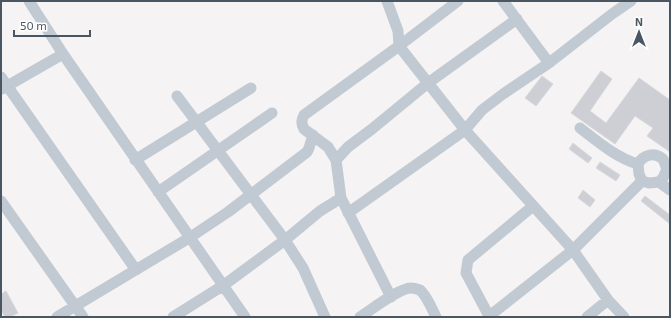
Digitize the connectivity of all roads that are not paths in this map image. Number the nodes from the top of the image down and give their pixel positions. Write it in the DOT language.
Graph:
graph roads {
  1 [pos="29,1"];
  2 [pos="387,1"];
  3 [pos="458,1"];
  4 [pos="503,1"];
  5 [pos="631,1"];
  6 [pos="516,19"];
  7 [pos="399,46"];
  8 [pos="63,54"];
  9 [pos="549,63"];
  10 [pos="3,84"];
  11 [pos="428,84"];
  12 [pos="251,88"];
  13 [pos="177,96"];
  14 [pos="272,113"];
  15 [pos="197,121"];
  16 [pos="580,128"];
  17 [pos="465,130"];
  18 [pos="313,135"];
  19 [pos="218,151"];
  20 [pos="135,160"];
  21 [pos="336,160"];
  22 [pos="638,164"];
  23 [pos="642,181"];
  24 [pos="659,182"];
  25 [pos="670,190"];
  26 [pos="158,192"];
  27 [pos="251,194"];
  28 [pos="341,198"];
  29 [pos="1,201"];
  30 [pos="533,206"];
  31 [pos="348,213"];
  32 [pos="189,238"];
  33 [pos="285,240"];
  34 [pos="573,250"];
  35 [pos="136,270"];
  36 [pos="224,285"];
  37 [pos="391,297"];
  38 [pos="608,300"];
  39 [pos="76,306"];
  40 [pos="57,317"];
  41 [pos="83,317"];
  42 [pos="173,317"];
  43 [pos="245,317"];
  44 [pos="325,317"];
  45 [pos="360,317"];
  46 [pos="436,317"];
  47 [pos="488,317"];
  48 [pos="587,317"];
  49 [pos="624,317"];
  1 -- 8 [label="street"];
  2 -- 7 [label="street"];
  3 -- 7 [label="street"];
  4 -- 6 [label="street"];
  5 -- 9 [label="street"];
  6 -- 9 [label="street"];
  6 -- 11 [label="street"];
  7 -- 11 [label="street"];
  7 -- 18 [label="street"];
  8 -- 10 [label="street"];
  8 -- 20 [label="street"];
  9 -- 17 [label="street"];
  10 -- 35 [label="street"];
  11 -- 17 [label="street"];
  11 -- 21 [label="street"];
  12 -- 15 [label="street"];
  13 -- 15 [label="street"];
  14 -- 19 [label="street"];
  15 -- 19 [label="street"];
  15 -- 20 [label="street"];
  16 -- 22 [label="street"];
  17 -- 30 [label="street"];
  17 -- 31 [label="street"];
  18 -- 21 [label="street"];
  18 -- 27 [label="street"];
  19 -- 26 [label="street"];
  19 -- 27 [label="street"];
  20 -- 26 [label="street"];
  21 -- 28 [label="street"];
  22 -- 23 [label="street"];
  22 -- 24 [label="street"];
  23 -- 24 [label="street"];
  23 -- 34 [label="street"];
  24 -- 25 [label="street"];
  26 -- 32 [label="street"];
  27 -- 32 [label="street"];
  27 -- 33 [label="street"];
  28 -- 31 [label="street"];
  28 -- 33 [label="street"];
  29 -- 39 [label="street"];
  30 -- 34 [label="street"];
  30 -- 47 [label="street"];
  31 -- 37 [label="street"];
  32 -- 35 [label="street"];
  32 -- 36 [label="street"];
  33 -- 36 [label="street"];
  33 -- 44 [label="street"];
  34 -- 38 [label="street"];
  34 -- 47 [label="street"];
  35 -- 39 [label="street"];
  36 -- 42 [label="street"];
  36 -- 43 [label="street"];
  37 -- 45 [label="street"];
  37 -- 46 [label="street"];
  38 -- 48 [label="street"];
  38 -- 49 [label="street"];
  39 -- 40 [label="street"];
  39 -- 41 [label="street"];
}
